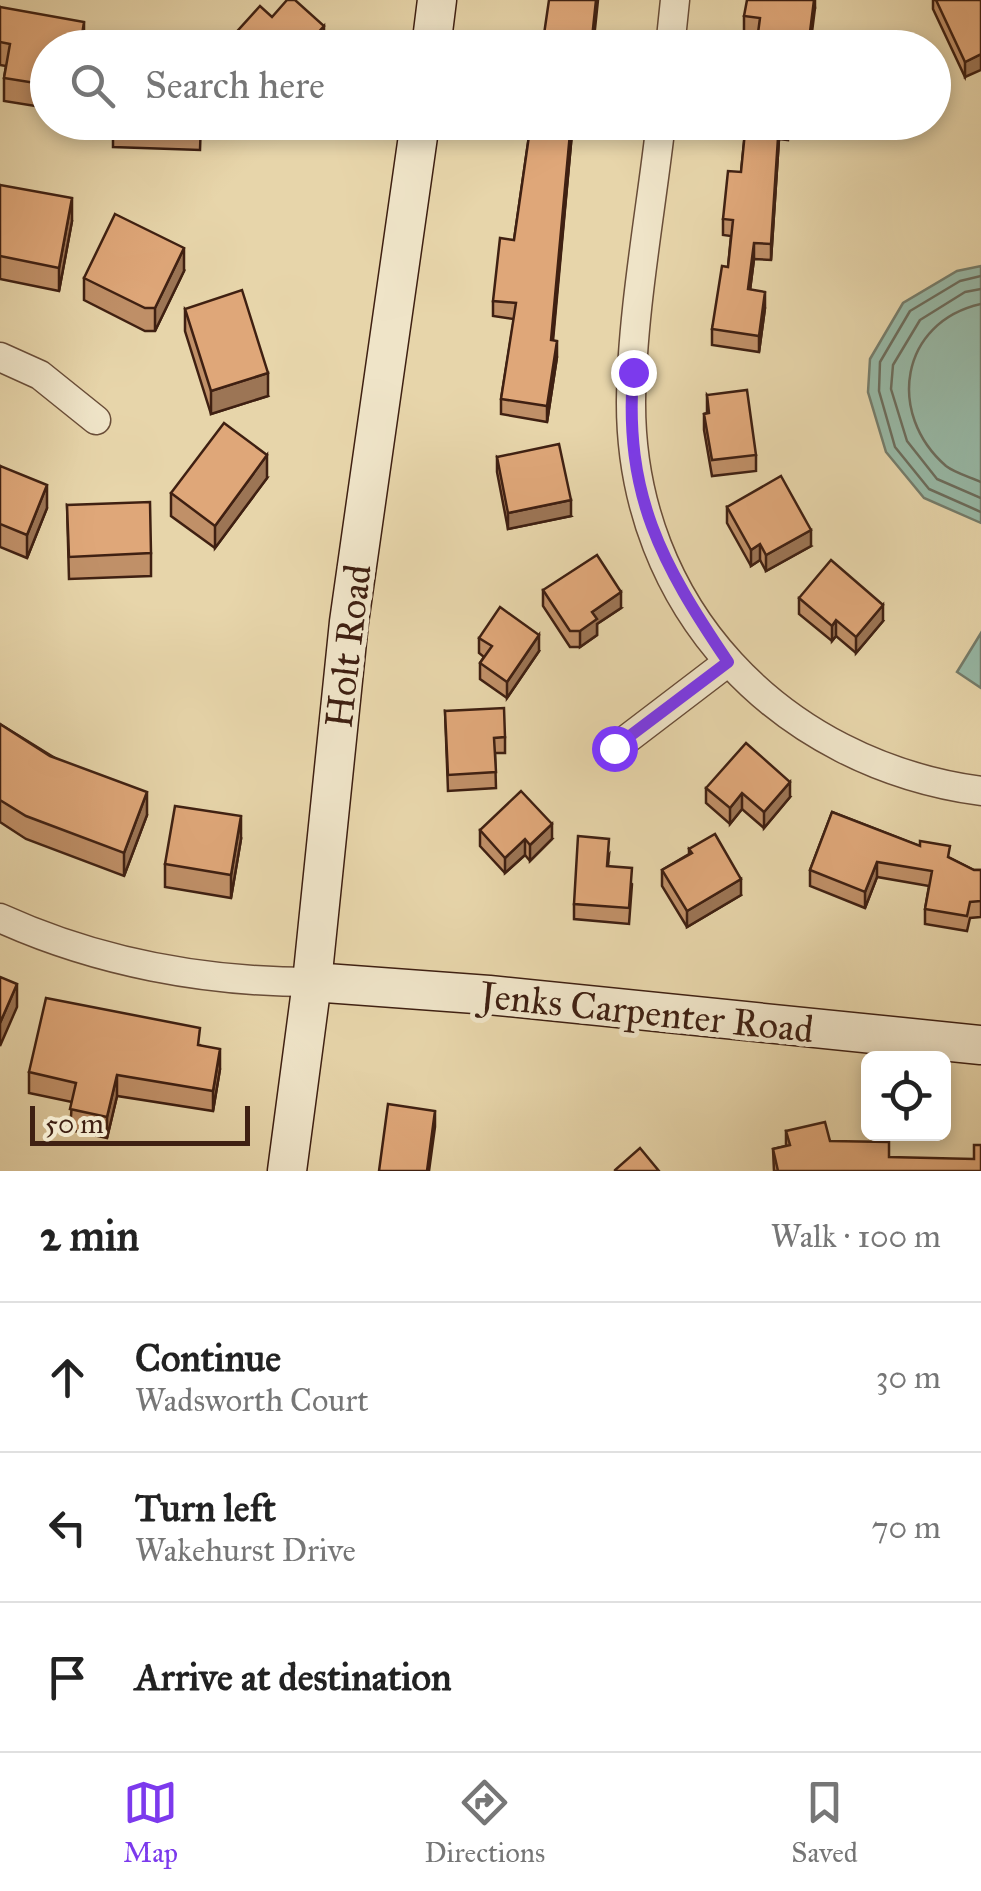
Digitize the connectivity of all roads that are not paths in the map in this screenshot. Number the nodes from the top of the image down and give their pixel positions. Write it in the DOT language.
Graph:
graph roads {
  1 [pos="437,0"];
  2 [pos="675,0"];
  3 [pos="433,30"];
  4 [pos="672,30"];
  5 [pos="417,140"];
  6 [pos="659,140"];
  7 [pos="0,358"];
  8 [pos="96,420"];
  9 [pos="728,662"];
  10 [pos="614,748"];
  11 [pos="981,791"];
  12 [pos="0,918"];
  13 [pos="312,982"];
  14 [pos="981,1045"];
  15 [pos="287,1171"];
  1 -- 3 [label="street"];
  2 -- 4 [label="street"];
  5 -- 13 [label="street, Holt Road"];
  6 -- 9 [label="street"];
  7 -- 8 [label="street"];
  9 -- 10 [label="street"];
  9 -- 11 [label="street"];
  12 -- 13 [label="street"];
  13 -- 14 [label="street, Jenks Carpenter Road"];
  13 -- 15 [label="street, Holt Road"];
}
